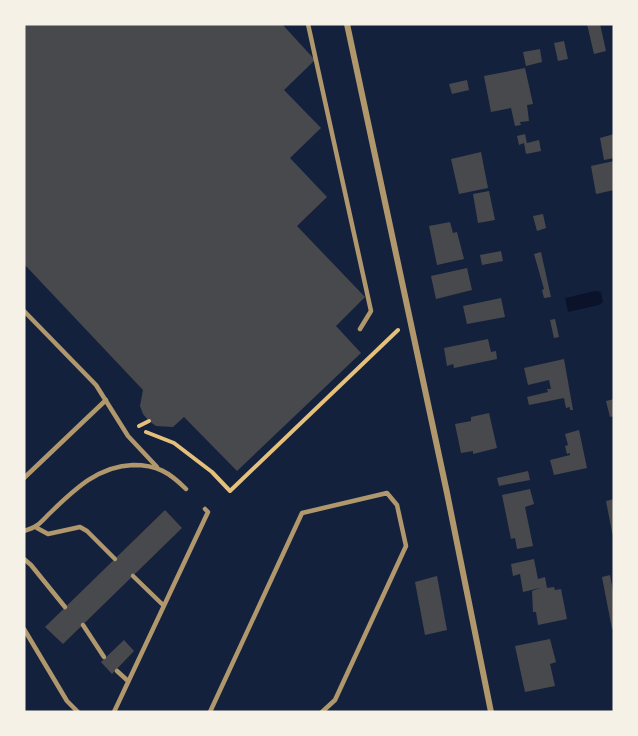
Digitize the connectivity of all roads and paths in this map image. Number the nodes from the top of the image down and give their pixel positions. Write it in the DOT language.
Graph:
graph roads {
  1 [pos="308,24"];
  2 [pos="347,24"];
  3 [pos="24,311"];
  4 [pos="410,319"];
  5 [pos="360,329"];
  6 [pos="106,400"];
  7 [pos="148,421"];
  8 [pos="139,426"];
  9 [pos="128,436"];
  10 [pos="157,467"];
  11 [pos="24,478"];
  12 [pos="186,489"];
  13 [pos="206,510"];
  14 [pos="37,528"];
  15 [pos="24,531"];
  16 [pos="24,559"];
  17 [pos="115,559"];
  18 [pos="133,576"];
  19 [pos="163,605"];
  20 [pos="65,607"];
  21 [pos="83,625"];
  22 [pos="24,629"];
  23 [pos="104,657"];
  24 [pos="117,671"];
  25 [pos="128,681"];
  26 [pos="78,712"];
  27 [pos="114,712"];
  28 [pos="210,712"];
  29 [pos="322,712"];
  30 [pos="491,712"];
  1 -- 5 [label="lane"];
  2 -- 4 [label="street"];
  3 -- 6 [label="lane"];
  4 -- 8 [label="path"];
  4 -- 30 [label="street"];
  6 -- 9 [label="lane"];
  6 -- 11 [label="lane"];
  7 -- 8 [label="path"];
  8 -- 9 [label="path"];
  9 -- 10 [label="lane"];
  10 -- 12 [label="lane"];
  10 -- 14 [label="lane"];
  13 -- 19 [label="lane"];
  14 -- 15 [label="lane"];
  14 -- 17 [label="lane"];
  16 -- 20 [label="lane"];
  18 -- 19 [label="lane"];
  19 -- 25 [label="lane"];
  21 -- 23 [label="lane"];
  22 -- 26 [label="lane"];
  24 -- 25 [label="lane"];
  25 -- 27 [label="lane"];
  28 -- 29 [label="lane"];
}
